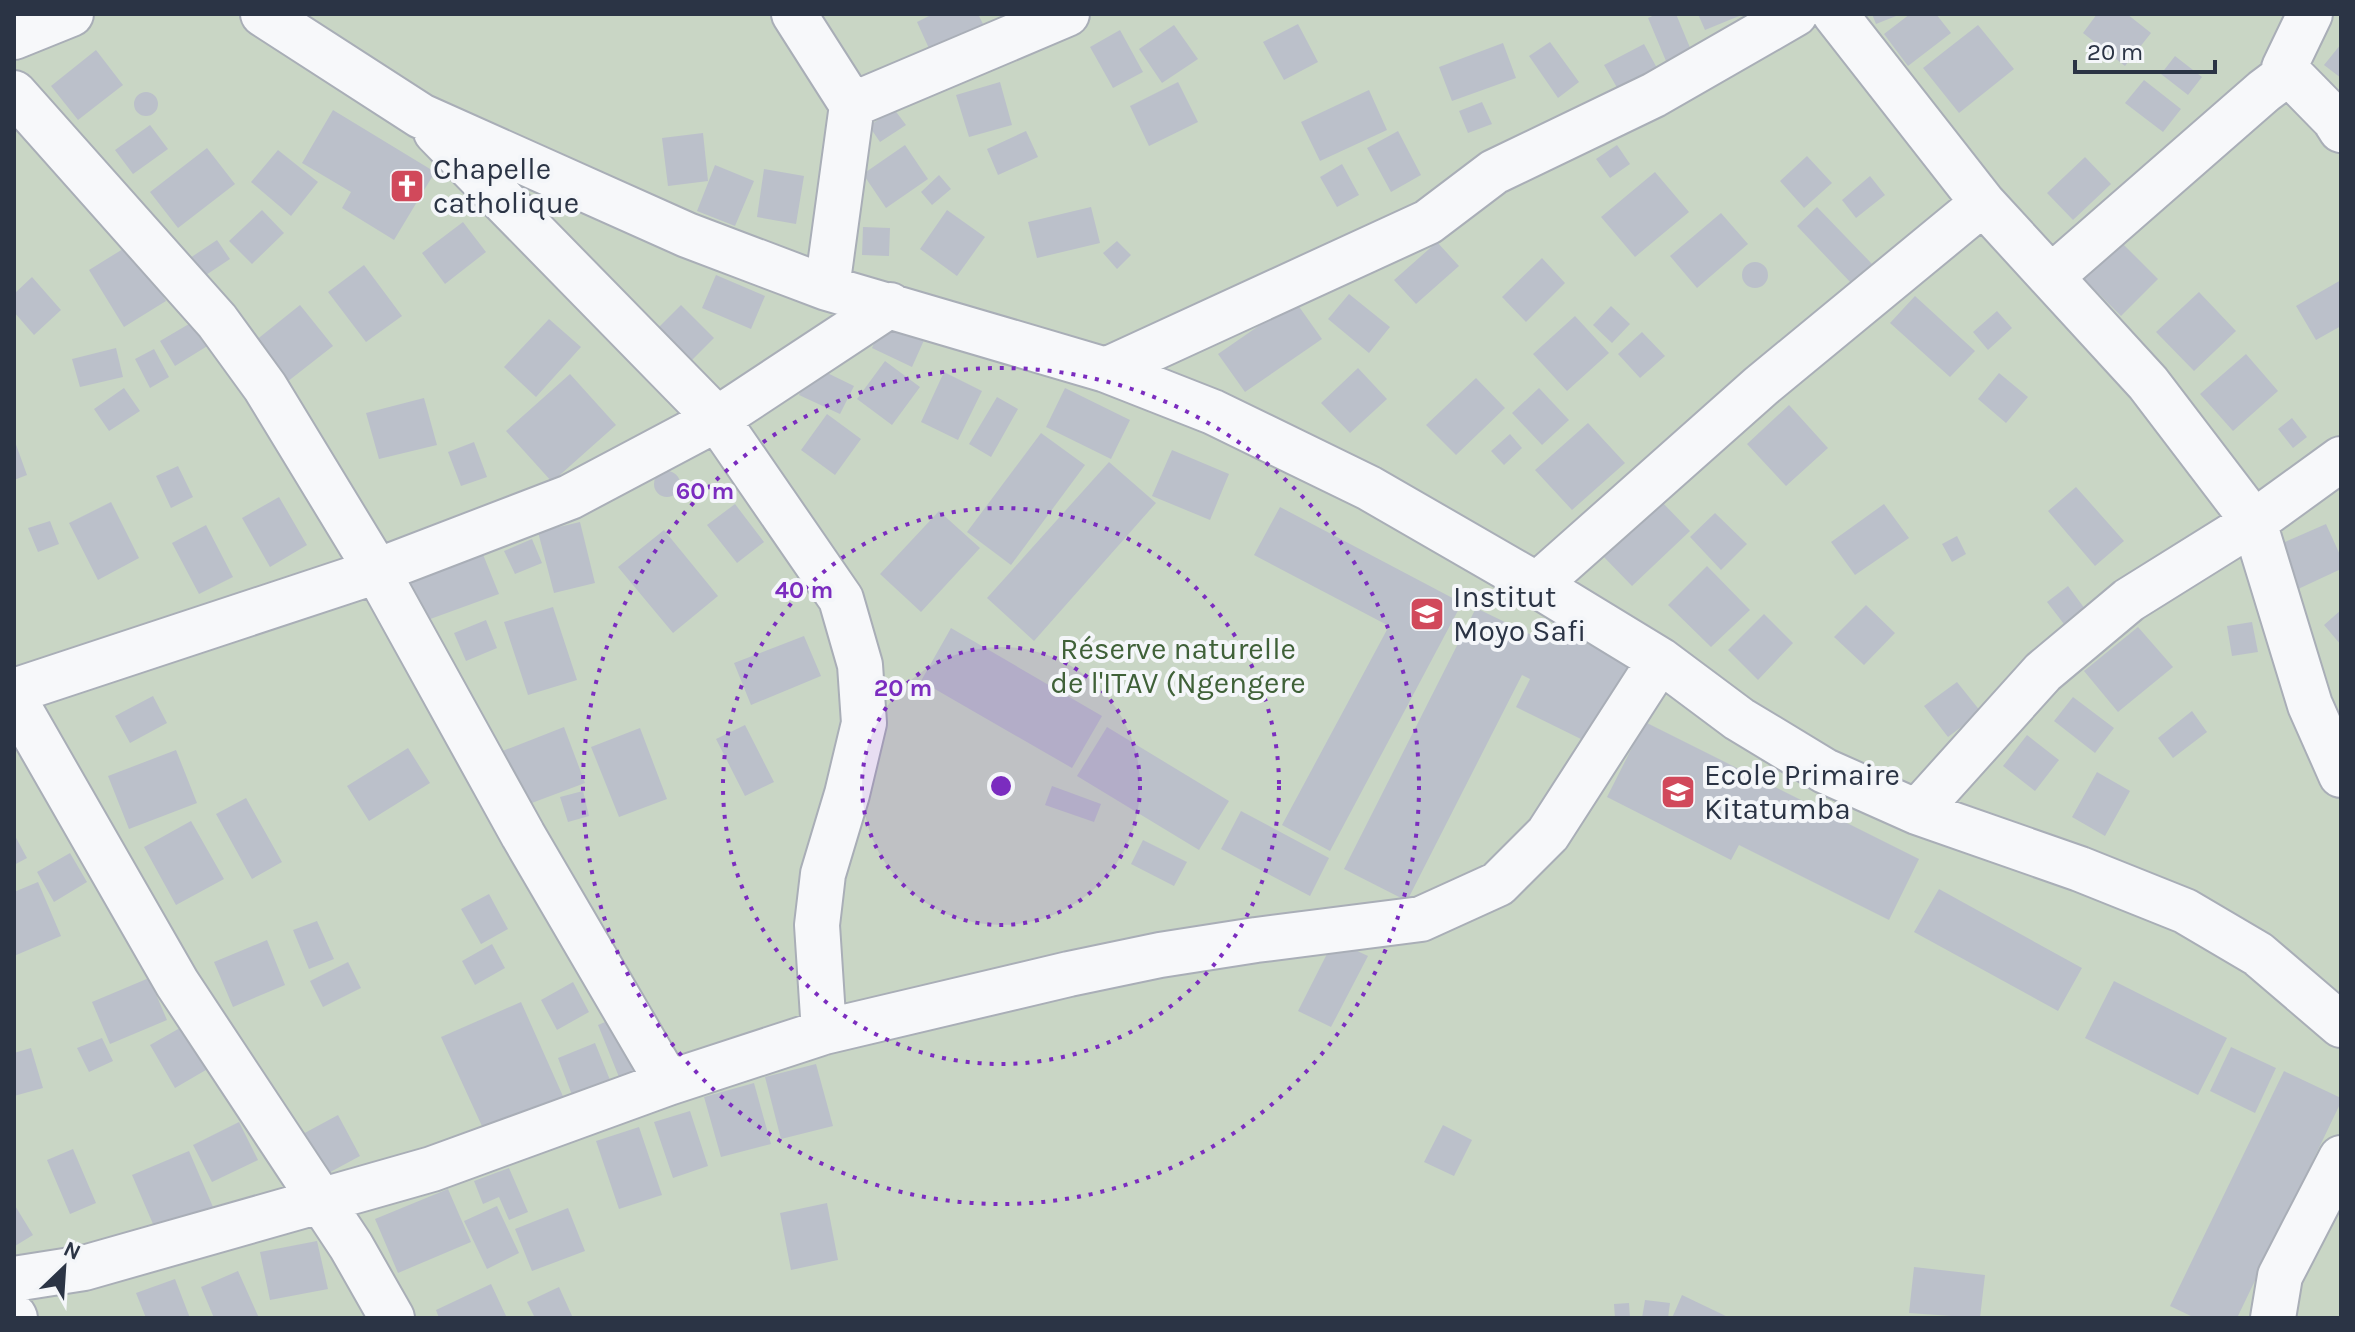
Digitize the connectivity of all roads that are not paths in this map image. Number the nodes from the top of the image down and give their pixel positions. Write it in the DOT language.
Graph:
graph roads {
  1 [pos="71,14"];
  2 [pos="263,14"];
  3 [pos="794,14"];
  4 [pos="1067,14"];
  5 [pos="1795,14"];
  6 [pos="1835,14"];
  7 [pos="2310,14"];
  8 [pos="14,37"];
  9 [pos="2288,73"];
  10 [pos="14,93"];
  11 [pos="852,105"];
  12 [pos="421,116"];
  13 [pos="2341,130"];
  14 [pos="1983,203"];
  15 [pos="2051,277"];
  16 [pos="827,288"];
  17 [pos="890,305"];
  18 [pos="1106,370"];
  19 [pos="717,419"];
  20 [pos="2341,459"];
  21 [pos="2254,522"];
  22 [pos="377,571"];
  23 [pos="1537,585"];
  24 [pos="1660,660"];
  25 [pos="14,691"];
  26 [pos="14,699"];
  27 [pos="2341,775"];
  28 [pos="1917,812"];
  29 [pos="2341,1025"];
  30 [pos="824,1032"];
  31 [pos="668,1083"];
  32 [pos="2341,1158"];
  33 [pos="321,1200"];
  34 [pos="14,1279"];
  35 [pos="392,1318"];
  36 [pos="2273,1318"];
  1 -- 8 [label="street"];
  2 -- 12 [label="street"];
  3 -- 11 [label="street"];
  4 -- 11 [label="street"];
  5 -- 18 [label="street"];
  6 -- 14 [label="street"];
  7 -- 9 [label="street"];
  9 -- 13 [label="street"];
  9 -- 15 [label="street"];
  10 -- 22 [label="street"];
  11 -- 16 [label="street"];
  12 -- 16 [label="street"];
  12 -- 19 [label="street"];
  14 -- 15 [label="street"];
  14 -- 23 [label="street"];
  15 -- 21 [label="street"];
  16 -- 17 [label="street"];
  17 -- 18 [label="street"];
  17 -- 19 [label="street"];
  18 -- 23 [label="street"];
  19 -- 22 [label="street"];
  19 -- 30 [label="street"];
  20 -- 21 [label="street"];
  21 -- 27 [label="street"];
  21 -- 28 [label="street"];
  22 -- 25 [label="street"];
  22 -- 31 [label="street"];
  23 -- 24 [label="street"];
  24 -- 28 [label="street"];
  24 -- 30 [label="street"];
  26 -- 33 [label="street"];
  28 -- 29 [label="street"];
  30 -- 31 [label="street"];
  31 -- 33 [label="street"];
  32 -- 36 [label="street"];
  33 -- 34 [label="street"];
  33 -- 35 [label="street"];
}
